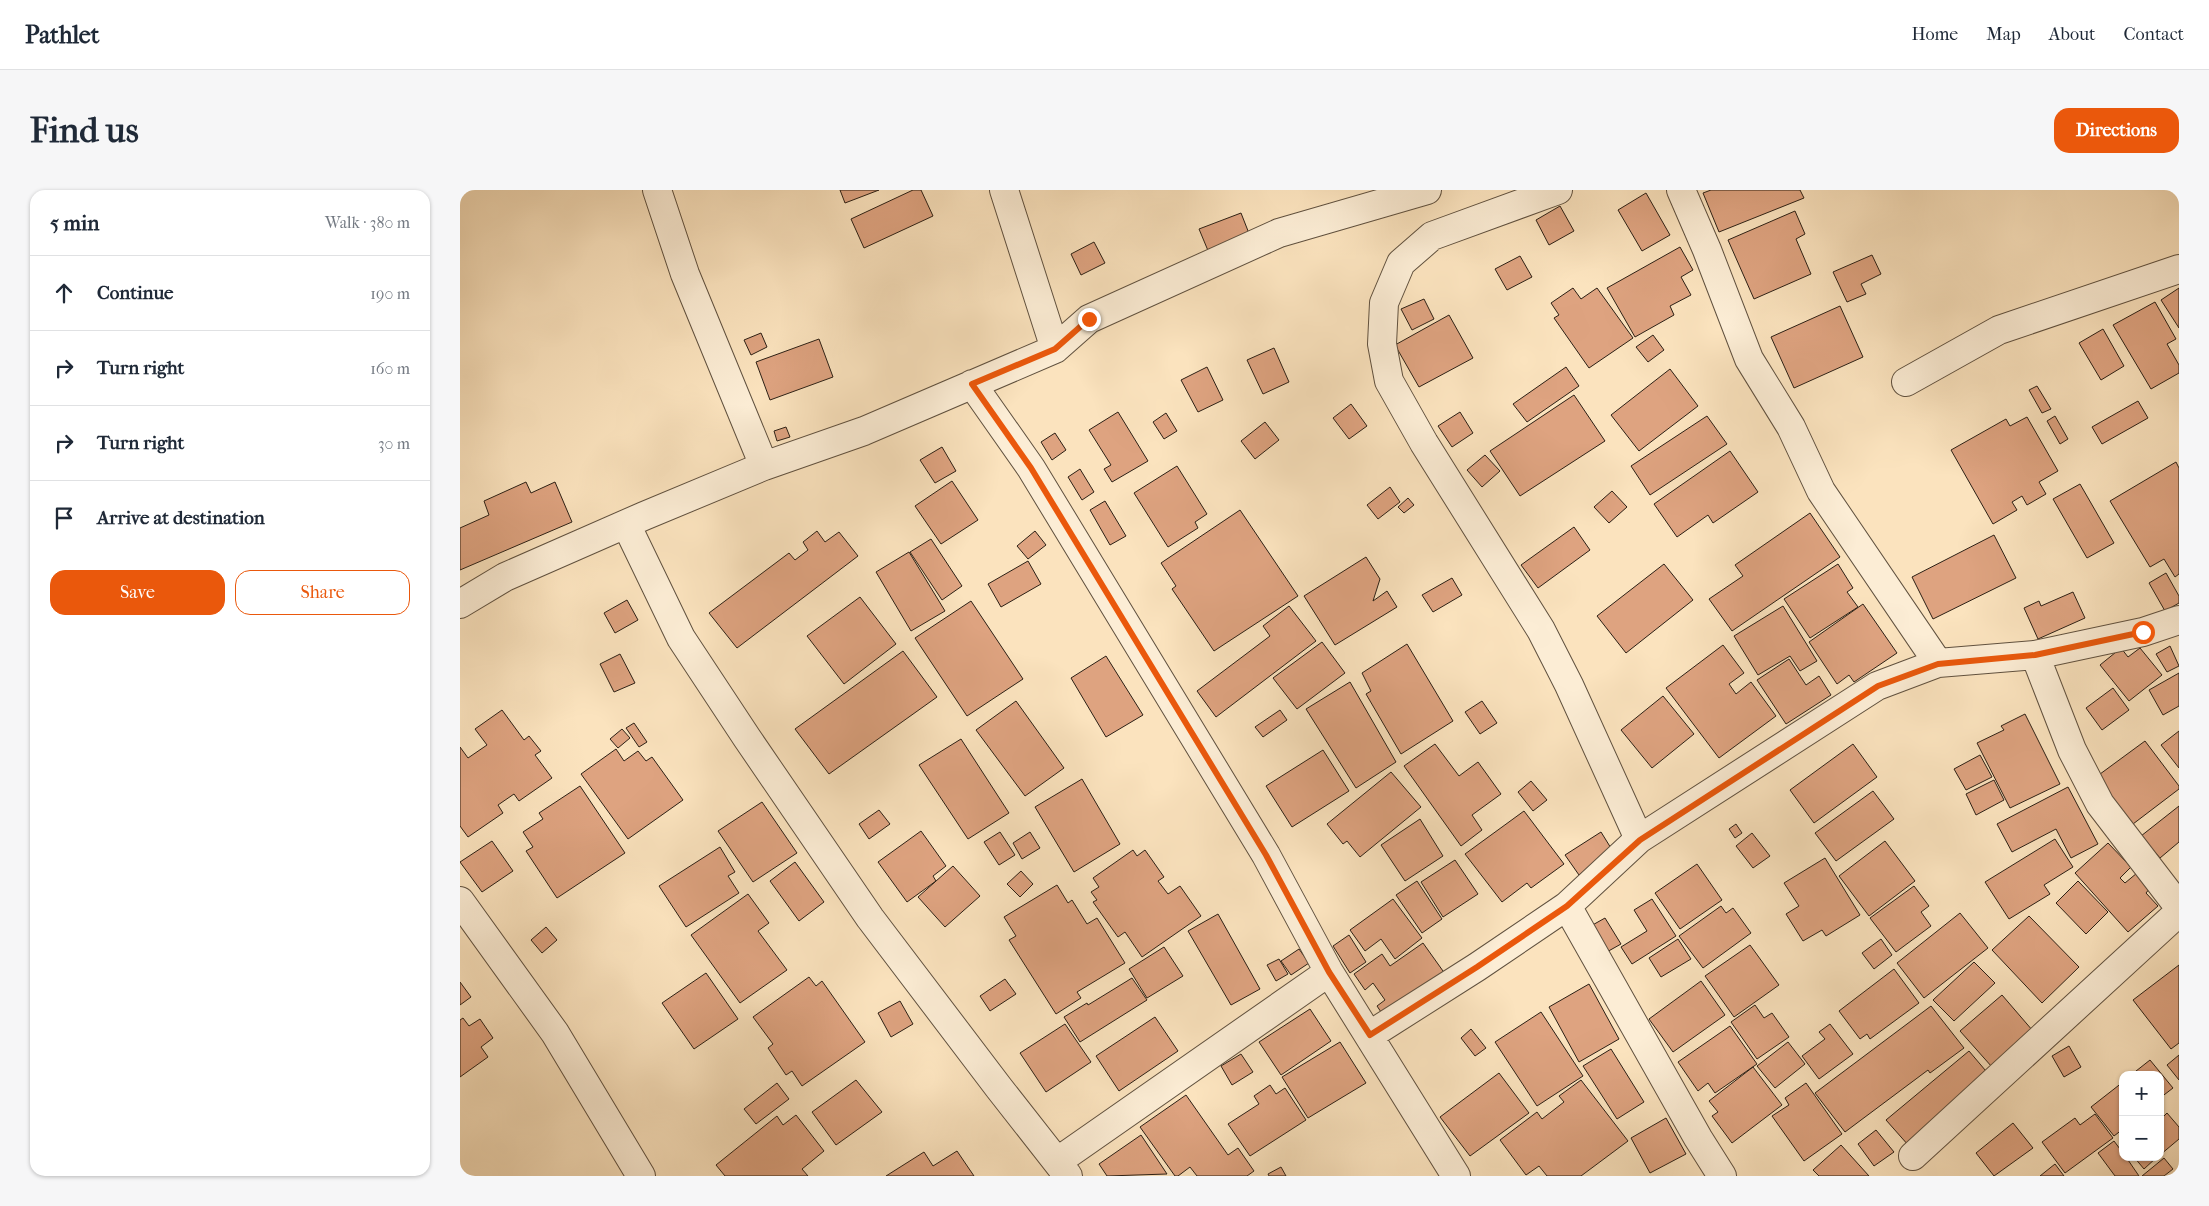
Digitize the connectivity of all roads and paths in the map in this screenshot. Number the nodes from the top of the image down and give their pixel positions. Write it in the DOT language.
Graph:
graph roads {
  1 [pos="657,190"];
  2 [pos="1004,190"];
  3 [pos="1427,190"];
  4 [pos="1499,190"];
  5 [pos="1558,190"];
  6 [pos="1681,190"];
  7 [pos="1528,201"];
  8 [pos="2179,269"];
  9 [pos="1055,349"];
  10 [pos="1906,382"];
  11 [pos="972,384"];
  12 [pos="764,466"];
  13 [pos="626,524"];
  14 [pos="460,604"];
  15 [pos="2179,620"];
  16 [pos="2035,655"];
  17 [pos="1938,664"];
  18 [pos="1640,840"];
  19 [pos="460,901"];
  20 [pos="1567,906"];
  21 [pos="2179,908"];
  22 [pos="2179,912"];
  23 [pos="1329,972"];
  24 [pos="1370,1035"];
  25 [pos="1913,1156"];
  26 [pos="1063,1169"];
  27 [pos="641,1176"];
  28 [pos="1456,1176"];
  29 [pos="1722,1176"];
  1 -- 12 [label="street"];
  2 -- 9 [label="street"];
  3 -- 9 [label="street"];
  4 -- 7 [label="street"];
  5 -- 7 [label="street"];
  6 -- 17 [label="street"];
  7 -- 18 [label="street"];
  8 -- 10 [label="street"];
  9 -- 11 [label="street"];
  11 -- 12 [label="street"];
  11 -- 23 [label="street"];
  12 -- 13 [label="street"];
  13 -- 14 [label="street"];
  13 -- 26 [label="street"];
  15 -- 16 [label="street"];
  16 -- 17 [label="street"];
  16 -- 21 [label="street"];
  17 -- 18 [label="street"];
  18 -- 20 [label="street"];
  19 -- 27 [label="street"];
  20 -- 24 [label="street"];
  20 -- 29 [label="street"];
  22 -- 25 [label="street"];
  23 -- 24 [label="street"];
  23 -- 26 [label="street"];
  24 -- 28 [label="street"];
}
